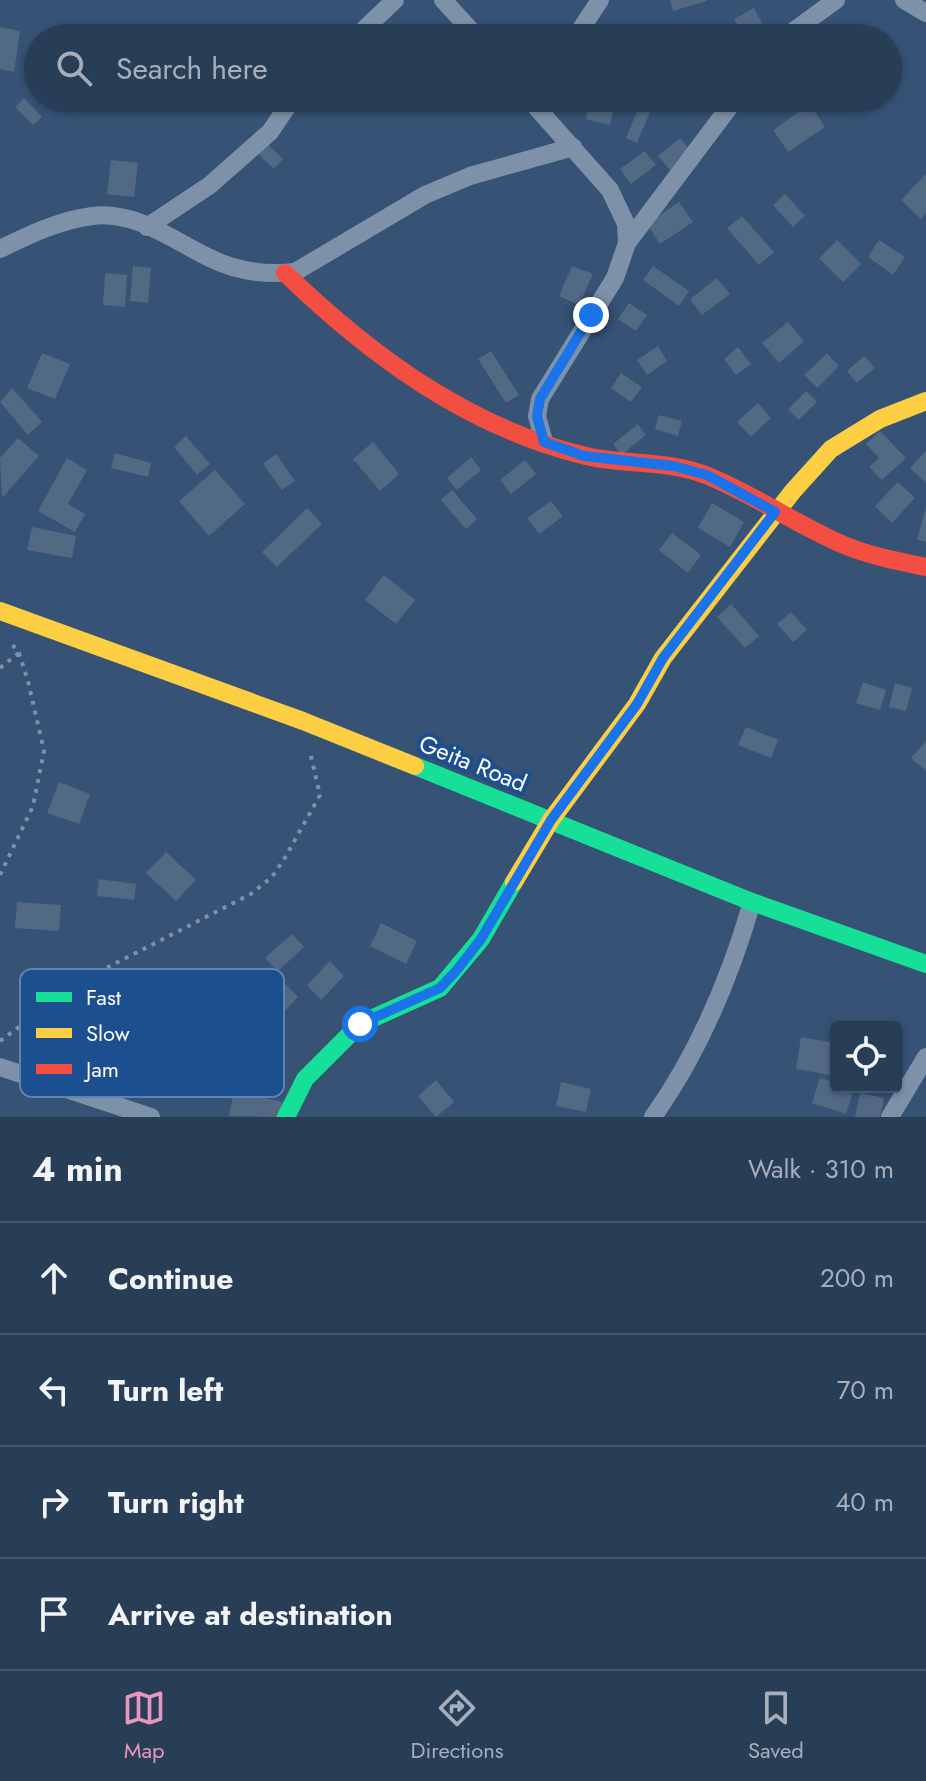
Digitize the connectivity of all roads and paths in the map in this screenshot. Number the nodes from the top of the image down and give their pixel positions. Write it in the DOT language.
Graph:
graph roads {
  1 [pos="395,0"];
  2 [pos="443,0"];
  3 [pos="600,0"];
  4 [pos="836,0"];
  5 [pos="904,0"];
  6 [pos="926,13"];
  7 [pos="370,24"];
  8 [pos="465,24"];
  9 [pos="584,24"];
  10 [pos="803,24"];
  11 [pos="284,112"];
  12 [pos="544,112"];
  13 [pos="725,112"];
  14 [pos="573,147"];
  15 [pos="147,227"];
  16 [pos="627,243"];
  17 [pos="0,249"];
  18 [pos="285,273"];
  19 [pos="926,401"];
  20 [pos="544,442"];
  21 [pos="775,512"];
  22 [pos="926,567"];
  23 [pos="0,611"];
  24 [pos="10,641"];
  25 [pos="19,653"];
  26 [pos="0,668"];
  27 [pos="303,721"];
  28 [pos="551,820"];
  29 [pos="0,875"];
  30 [pos="752,902"];
  31 [pos="926,964"];
  32 [pos="105,969"];
  33 [pos="20,1026"];
  34 [pos="0,1041"];
  35 [pos="926,1057"];
  36 [pos="0,1067"];
  37 [pos="20,1074"];
  38 [pos="91,1097"];
  39 [pos="151,1117"];
  40 [pos="286,1117"];
  41 [pos="653,1117"];
  42 [pos="890,1117"];
  1 -- 7 [label="street"];
  2 -- 8 [label="street"];
  3 -- 9 [label="street"];
  4 -- 10 [label="street"];
  5 -- 6 [label="street"];
  11 -- 15 [label="street"];
  12 -- 14 [label="street"];
  13 -- 16 [label="street"];
  14 -- 16 [label="street"];
  14 -- 18 [label="street"];
  15 -- 17 [label="street"];
  15 -- 18 [label="street"];
  16 -- 20 [label="street"];
  18 -- 20 [label="main road"];
  19 -- 21 [label="main road"];
  20 -- 21 [label="main road"];
  21 -- 22 [label="main road"];
  21 -- 28 [label="main road"];
  23 -- 27 [label="main road, Geita Road"];
  24 -- 25 [label="path"];
  25 -- 26 [label="path"];
  25 -- 29 [label="path"];
  27 -- 28 [label="main road, Geita Road"];
  27 -- 32 [label="path"];
  28 -- 30 [label="main road, Geita Road"];
  28 -- 40 [label="main road"];
  30 -- 31 [label="main road, Geita Road"];
  30 -- 41 [label="street"];
  33 -- 34 [label="path"];
  35 -- 42 [label="street"];
  36 -- 37 [label="street"];
  38 -- 39 [label="street"];
}
